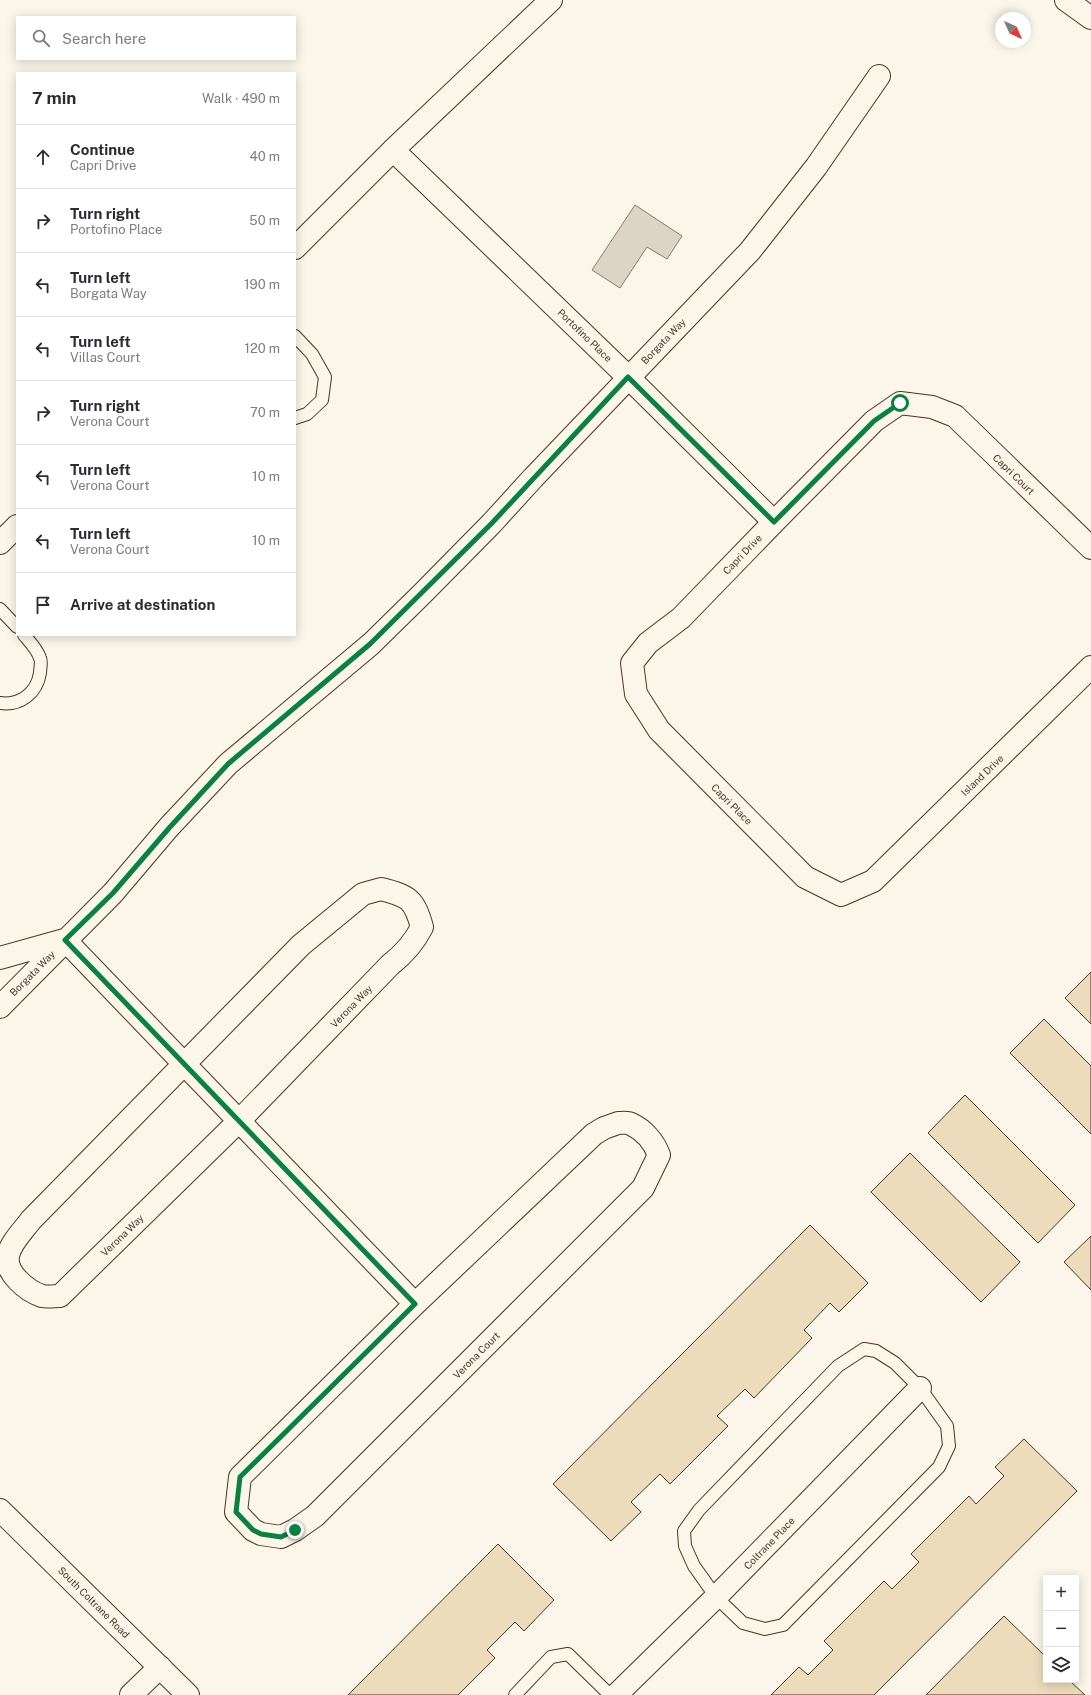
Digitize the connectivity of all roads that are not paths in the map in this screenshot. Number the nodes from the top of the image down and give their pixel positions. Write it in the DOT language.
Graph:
graph roads {
  1 [pos="551,0"];
  2 [pos="1066,0"];
  3 [pos="1091,18"];
  4 [pos="879,76"];
  5 [pos="393,150"];
  6 [pos="296,247"];
  7 [pos="296,337"];
  8 [pos="628,377"];
  9 [pos="932,407"];
  10 [pos="296,418"];
  11 [pos="774,522"];
  12 [pos="16,527"];
  13 [pos="0,543"];
  14 [pos="1091,548"];
  15 [pos="0,609"];
  16 [pos="16,626"];
  17 [pos="25,636"];
  18 [pos="632,663"];
  19 [pos="1091,667"];
  20 [pos="0,703"];
  21 [pos="873,881"];
  22 [pos="65,940"];
  23 [pos="0,958"];
  24 [pos="0,1007"];
  25 [pos="184,1064"];
  26 [pos="239,1121"];
  27 [pos="415,1304"];
  28 [pos="920,1388"];
  29 [pos="0,1510"];
  30 [pos="716,1597"];
  31 [pos="160,1667"];
  32 [pos="132,1695"];
  33 [pos="188,1695"];
  34 [pos="515,1695"];
  35 [pos="610,1695"];
  36 [pos="616,1695"];
  1 -- 5 [label="street"];
  2 -- 3 [label="street"];
  4 -- 8 [label="street, Borgata Way"];
  5 -- 6 [label="street"];
  5 -- 8 [label="street, Portofino Place"];
  7 -- 10 [label="lane"];
  8 -- 11 [label="street, Portofino Place"];
  8 -- 22 [label="street, Borgata Way"];
  9 -- 11 [label="street, Capri Drive"];
  9 -- 14 [label="street, Capri Court"];
  11 -- 18 [label="street, Capri Drive"];
  12 -- 13 [label="street"];
  15 -- 16 [label="lane"];
  17 -- 20 [label="lane"];
  18 -- 21 [label="street, Capri Place"];
  19 -- 21 [label="street, Island Drive"];
  22 -- 23 [label="street, Borgata Way"];
  22 -- 24 [label="street, Borgata Way"];
  22 -- 25 [label="street"];
  25 -- 26 [label="street"];
  25 -- 26 [label="street, Verona Way"];
  25 -- 26 [label="street, Verona Way"];
  26 -- 27 [label="street"];
  27 -- 27 [label="street, Verona Court"];
  28 -- 30 [label="street, Coltrane Place"];
  28 -- 30 [label="lane"];
  28 -- 30 [label="lane"];
  29 -- 31 [label="street, South Coltrane Road"];
  30 -- 36 [label="street, Coltrane Place"];
  31 -- 32 [label="street"];
  31 -- 33 [label="street, South Coltrane Road"];
  34 -- 35 [label="lane"];
}
